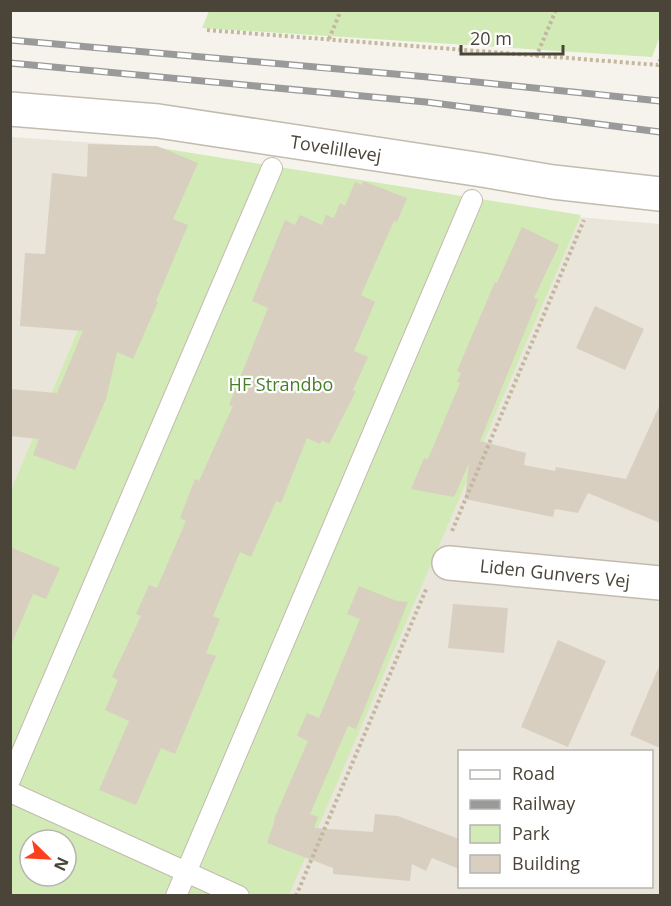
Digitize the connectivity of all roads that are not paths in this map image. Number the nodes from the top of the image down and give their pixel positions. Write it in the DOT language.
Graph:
graph roads {
  1 [pos="10,109"];
  2 [pos="272,168"];
  3 [pos="660,194"];
  4 [pos="472,200"];
  5 [pos="449,563"];
  6 [pos="660,583"];
  7 [pos="10,780"];
  8 [pos="10,792"];
  9 [pos="186,872"];
  10 [pos="176,896"];
  11 [pos="239,896"];
  1 -- 3 [label="street, Tovelillevej"];
  2 -- 7 [label="lane"];
  4 -- 9 [label="lane"];
  5 -- 6 [label="street, Liden Gunvers Vej"];
  8 -- 9 [label="lane"];
  9 -- 10 [label="lane"];
  9 -- 11 [label="lane"];
}
